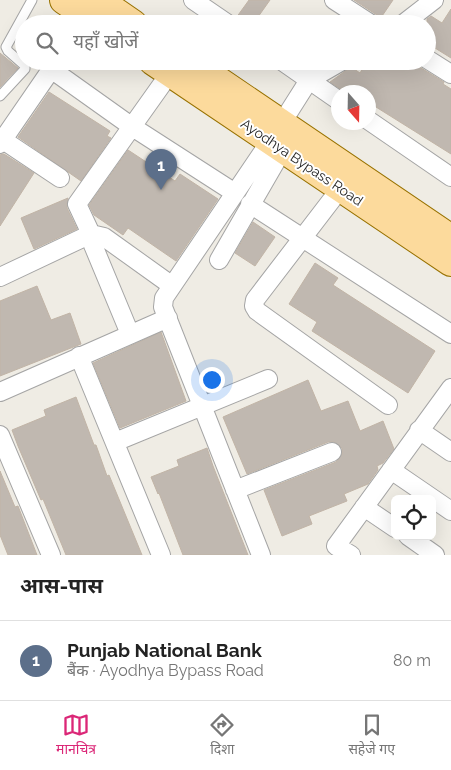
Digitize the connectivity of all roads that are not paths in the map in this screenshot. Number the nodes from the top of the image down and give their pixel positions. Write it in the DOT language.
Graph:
graph roads {
  1 [pos="32,0"];
  2 [pos="64,0"];
  3 [pos="193,0"];
  4 [pos="334,0"];
  5 [pos="434,0"];
  6 [pos="24,15"];
  7 [pos="91,15"];
  8 [pos="215,15"];
  9 [pos="357,15"];
  10 [pos="415,15"];
  11 [pos="15,31"];
  12 [pos="15,58"];
  13 [pos="436,65"];
  14 [pos="24,70"];
  15 [pos="51,70"];
  16 [pos="60,70"];
  17 [pos="167,70"];
  18 [pos="177,70"];
  19 [pos="295,70"];
  20 [pos="326,70"];
  21 [pos="451,74"];
  22 [pos="309,80"];
  23 [pos="331,95"];
  24 [pos="0,96"];
  25 [pos="376,125"];
  26 [pos="131,126"];
  27 [pos="278,138"];
  28 [pos="2,142"];
  29 [pos="451,177"];
  30 [pos="60,178"];
  31 [pos="340,189"];
  32 [pos="235,193"];
  33 [pos="250,204"];
  34 [pos="91,234"];
  35 [pos="302,237"];
  36 [pos="451,239"];
  37 [pos="219,260"];
  38 [pos="451,262"];
  39 [pos="0,277"];
  40 [pos="171,285"];
  41 [pos="168,318"];
  42 [pos="130,334"];
  43 [pos="451,334"];
  44 [pos="79,356"];
  45 [pos="268,379"];
  46 [pos="451,388"];
  47 [pos="0,392"];
  48 [pos="388,405"];
  49 [pos="202,406"];
  50 [pos="419,430"];
  51 [pos="0,435"];
  52 [pos="115,442"];
  53 [pos="332,452"];
  54 [pos="451,452"];
  55 [pos="390,470"];
  56 [pos="235,490"];
  57 [pos="364,507"];
  58 [pos="451,511"];
  59 [pos="391,525"];
  60 [pos="414,540"];
  61 [pos="52,555"];
  62 [pos="161,555"];
  63 [pos="261,555"];
  64 [pos="351,555"];
  65 [pos="436,555"];
  1 -- 6 [label="lane"];
  2 -- 7 [label="main road"];
  3 -- 8 [label="street"];
  4 -- 9 [label="street"];
  5 -- 10 [label="street"];
  11 -- 12 [label="lane"];
  13 -- 21 [label="street"];
  14 -- 24 [label="lane"];
  15 -- 28 [label="street"];
  16 -- 26 [label="street"];
  17 -- 26 [label="street"];
  18 -- 27 [label="main road, Ayodhya Bypass Road"];
  19 -- 22 [label="street"];
  20 -- 22 [label="street"];
  22 -- 23 [label="street"];
  22 -- 27 [label="street"];
  25 -- 29 [label="street"];
  26 -- 32 [label="street"];
  26 -- 34 [label="street"];
  27 -- 31 [label="main road, Ayodhya Bypass Road"];
  27 -- 32 [label="street"];
  27 -- 33 [label="street"];
  27 -- 36 [label="main road, Ayodhya Bypass Road"];
  28 -- 30 [label="street"];
  31 -- 35 [label="street"];
  31 -- 38 [label="main road, Ayodhya Bypass Road"];
  32 -- 40 [label="street"];
  33 -- 35 [label="street"];
  33 -- 37 [label="street"];
  34 -- 39 [label="street"];
  34 -- 40 [label="street"];
  34 -- 42 [label="street"];
  35 -- 43 [label="street"];
  35 -- 48 [label="street"];
  40 -- 41 [label="street"];
  41 -- 42 [label="street"];
  41 -- 49 [label="street"];
  42 -- 44 [label="street"];
  44 -- 47 [label="street"];
  44 -- 52 [label="street"];
  45 -- 49 [label="street"];
  46 -- 50 [label="street"];
  49 -- 52 [label="street"];
  49 -- 56 [label="street"];
  50 -- 54 [label="street"];
  50 -- 55 [label="street"];
  51 -- 61 [label="street"];
  52 -- 62 [label="street"];
  53 -- 56 [label="street"];
  55 -- 57 [label="street"];
  55 -- 58 [label="street"];
  56 -- 63 [label="street"];
  57 -- 59 [label="street"];
  57 -- 64 [label="street"];
  60 -- 65 [label="street"];
}
